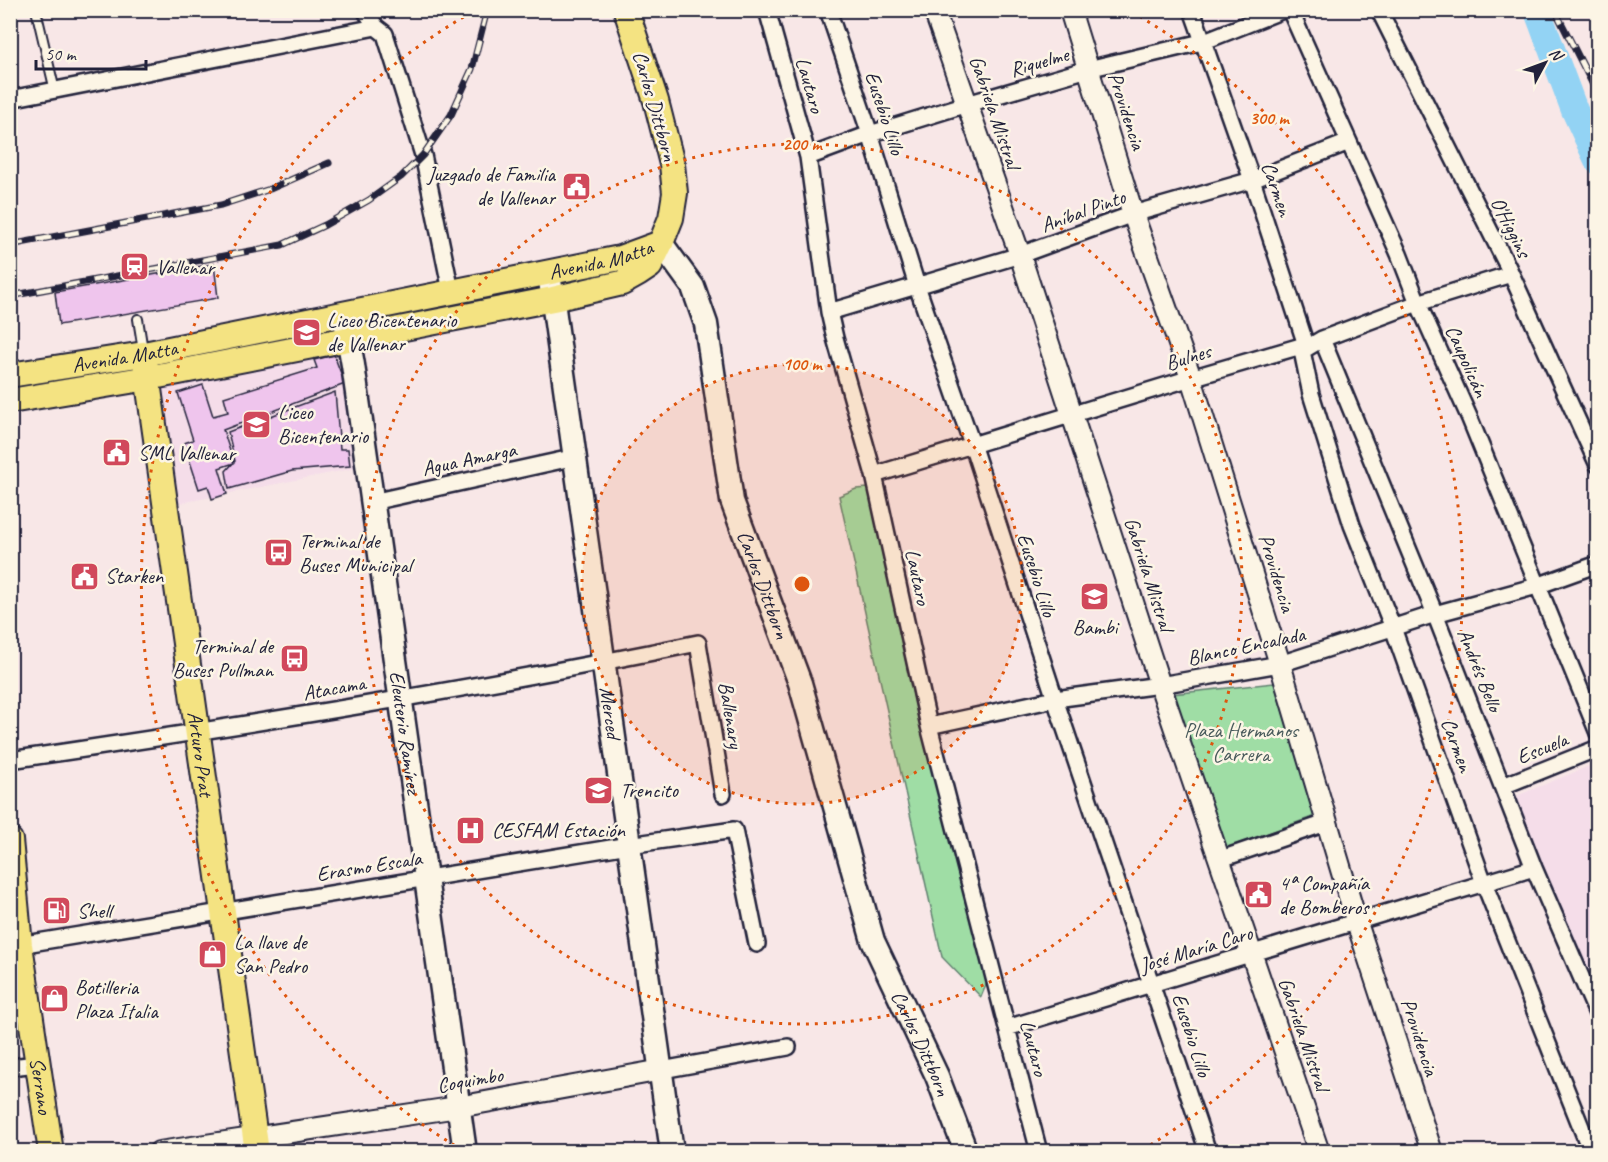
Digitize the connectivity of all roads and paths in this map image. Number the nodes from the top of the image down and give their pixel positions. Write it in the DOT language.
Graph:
graph roads {
  1 [pos="36,10"];
  2 [pos="365,10"];
  3 [pos="626,10"];
  4 [pos="768,10"];
  5 [pos="828,10"];
  6 [pos="934,10"];
  7 [pos="1070,10"];
  8 [pos="1192,10"];
  9 [pos="1283,10"];
  10 [pos="1290,10"];
  11 [pos="1379,10"];
  12 [pos="376,27"];
  13 [pos="1202,42"];
  14 [pos="1088,69"];
  15 [pos="55,91"];
  16 [pos="10,99"];
  17 [pos="967,104"];
  18 [pos="870,135"];
  19 [pos="1349,142"];
  20 [pos="808,157"];
  21 [pos="1252,180"];
  22 [pos="1133,214"];
  23 [pos="661,243"];
  24 [pos="1020,255"];
  25 [pos="549,273"];
  26 [pos="1511,274"];
  27 [pos="917,286"];
  28 [pos="451,291"];
  29 [pos="553,299"];
  30 [pos="1418,303"];
  31 [pos="829,312"];
  32 [pos="344,314"];
  33 [pos="138,319"];
  34 [pos="348,338"];
  35 [pos="1322,339"];
  36 [pos="1304,347"];
  37 [pos="144,354"];
  38 [pos="10,375"];
  39 [pos="148,378"];
  40 [pos="1191,378"];
  41 [pos="10,401"];
  42 [pos="1073,415"];
  43 [pos="972,444"];
  44 [pos="576,457"];
  45 [pos="1598,465"];
  46 [pos="874,475"];
  47 [pos="372,502"];
  48 [pos="1598,564"];
  49 [pos="1537,586"];
  50 [pos="1435,614"];
  51 [pos="1393,628"];
  52 [pos="698,643"];
  53 [pos="604,662"];
  54 [pos="1281,664"];
  55 [pos="1160,685"];
  56 [pos="400,699"];
  57 [pos="1055,699"];
  58 [pos="929,726"];
  59 [pos="198,732"];
  60 [pos="1598,733"];
  61 [pos="1598,748"];
  62 [pos="10,760"];
  63 [pos="1503,786"];
  64 [pos="723,794"];
  65 [pos="1326,822"];
  66 [pos="10,840"];
  67 [pos="629,845"];
  68 [pos="1221,859"];
  69 [pos="1534,868"];
  70 [pos="425,878"];
  71 [pos="1484,883"];
  72 [pos="223,912"];
  73 [pos="1356,920"];
  74 [pos="757,944"];
  75 [pos="15,946"];
  76 [pos="1251,954"];
  77 [pos="1152,984"];
  78 [pos="1598,1016"];
  79 [pos="1007,1028"];
  80 [pos="788,1047"];
  81 [pos="38,1064"];
  82 [pos="10,1067"];
  83 [pos="662,1070"];
  84 [pos="458,1107"];
  85 [pos="256,1144"];
  86 [pos="1591,1151"];
  87 [pos="51,1152"];
  88 [pos="159,1152"];
  89 [pos="465,1152"];
  90 [pos="672,1152"];
  91 [pos="966,1152"];
  92 [pos="1039,1152"];
  93 [pos="1208,1152"];
  94 [pos="1319,1152"];
  95 [pos="1432,1152"];
  1 -- 15 [label="lane"];
  2 -- 12 [label="street"];
  3 -- 23 [label="main road, Carlos Dittborn"];
  4 -- 20 [label="street, Lautaro"];
  5 -- 18 [label="street, Eusebio Lillo"];
  6 -- 17 [label="street, Gabriela Mistral"];
  7 -- 14 [label="street, Providencia"];
  8 -- 13 [label="street, Carmen"];
  9 -- 13 [label="street, Riquelme"];
  10 -- 19 [label="street, Caupolicán"];
  11 -- 26 [label="street, O'Higgins"];
  12 -- 15 [label="street"];
  12 -- 28 [label="street"];
  13 -- 14 [label="street, Riquelme"];
  13 -- 21 [label="street, Carmen"];
  14 -- 17 [label="street, Riquelme"];
  14 -- 22 [label="street, Providencia"];
  15 -- 16 [label="street"];
  17 -- 18 [label="street, Riquelme"];
  17 -- 24 [label="street, Gabriela Mistral"];
  18 -- 20 [label="street, Riquelme"];
  18 -- 27 [label="street, Eusebio Lillo"];
  19 -- 21 [label="street, Aníbal Pinto"];
  19 -- 30 [label="street, Caupolicán"];
  20 -- 31 [label="street, Lautaro"];
  21 -- 22 [label="street, Aníbal Pinto"];
  21 -- 36 [label="street, Carmen"];
  22 -- 24 [label="street, Aníbal Pinto"];
  22 -- 40 [label="street, Providencia"];
  23 -- 25 [label="main road, Avenida Matta"];
  23 -- 29 [label="main road, Avenida Matta"];
  23 -- 91 [label="main road, Carlos Dittborn"];
  24 -- 27 [label="street, Aníbal Pinto"];
  24 -- 42 [label="street, Gabriela Mistral"];
  25 -- 28 [label="main road, Avenida Matta"];
  25 -- 29 [label="main road, Merced"];
  26 -- 30 [label="street, Bulnes"];
  26 -- 45 [label="street, O'Higgins"];
  27 -- 31 [label="street, Aníbal Pinto"];
  27 -- 43 [label="street, Eusebio Lillo"];
  28 -- 32 [label="main road, Avenida Matta"];
  29 -- 34 [label="main road, Avenida Matta"];
  29 -- 44 [label="main road, Merced"];
  30 -- 35 [label="street, Bulnes"];
  30 -- 49 [label="street, Caupolicán"];
  31 -- 46 [label="street, Lautaro"];
  32 -- 34 [label="main road, Eleuterio Ramírez"];
  32 -- 37 [label="main road, Avenida Matta"];
  33 -- 37 [label="lane"];
  34 -- 39 [label="main road, Avenida Matta"];
  34 -- 47 [label="main road, Eleuterio Ramírez"];
  35 -- 36 [label="street, Bulnes"];
  35 -- 50 [label="street, Andrés Bello"];
  36 -- 40 [label="street, Bulnes"];
  36 -- 51 [label="street, Carmen"];
  37 -- 38 [label="main road, Avenida Matta"];
  37 -- 39 [label="main road, Arturo Prat"];
  39 -- 41 [label="main road, Avenida Matta"];
  39 -- 59 [label="main road, Arturo Prat"];
  40 -- 42 [label="street, Bulnes"];
  40 -- 54 [label="street, Providencia"];
  42 -- 43 [label="street, Bulnes"];
  42 -- 55 [label="street, Gabriela Mistral"];
  43 -- 46 [label="street, Bulnes"];
  43 -- 57 [label="street, Eusebio Lillo"];
  44 -- 47 [label="street, Agua Amarga"];
  44 -- 53 [label="main road, Merced"];
  46 -- 58 [label="street, Lautaro"];
  47 -- 56 [label="main road, Eleuterio Ramírez"];
  48 -- 49 [label="street, Blanco Encalada"];
  49 -- 50 [label="street, Blanco Encalada"];
  49 -- 60 [label="street, Caupolicán"];
  50 -- 51 [label="street, Blanco Encalada"];
  50 -- 63 [label="street, Andrés Bello"];
  51 -- 54 [label="street, Blanco Encalada"];
  51 -- 71 [label="street, Carmen"];
  52 -- 53 [label="street, Atacama"];
  52 -- 64 [label="street, Ballenary"];
  53 -- 56 [label="street, Atacama"];
  53 -- 67 [label="main road, Merced"];
  54 -- 55 [label="street, Blanco Encalada"];
  54 -- 65 [label="street, Providencia"];
  55 -- 57 [label="street, Blanco Encalada"];
  55 -- 68 [label="street, Gabriela Mistral"];
  56 -- 59 [label="street, Atacama"];
  56 -- 70 [label="main road, Eleuterio Ramírez"];
  57 -- 58 [label="street, Blanco Encalada"];
  57 -- 77 [label="street, Eusebio Lillo"];
  58 -- 79 [label="street, Lautaro"];
  59 -- 62 [label="street, Atacama"];
  59 -- 72 [label="main road, Arturo Prat"];
  61 -- 63 [label="street, Escuela"];
  63 -- 69 [label="street, Andrés Bello"];
  65 -- 68 [label="street"];
  65 -- 73 [label="street, Providencia"];
  66 -- 75 [label="main road, Serrano"];
  67 -- 70 [label="street, Erasmo Escala"];
  67 -- 74 [label="street, Erasmo Escala"];
  67 -- 83 [label="main road, Merced"];
  68 -- 76 [label="street, Gabriela Mistral"];
  69 -- 71 [label="street, José María Caro"];
  69 -- 78 [label="street, Andrés Bello"];
  70 -- 72 [label="street, Erasmo Escala"];
  70 -- 84 [label="main road, Eleuterio Ramírez"];
  71 -- 73 [label="street, José María Caro"];
  71 -- 86 [label="street, Carmen"];
  72 -- 75 [label="street, Erasmo Escala"];
  72 -- 85 [label="main road, Arturo Prat"];
  73 -- 76 [label="street, José María Caro"];
  73 -- 95 [label="street, Providencia"];
  75 -- 81 [label="main road, Serrano"];
  76 -- 77 [label="street, José María Caro"];
  76 -- 94 [label="street, Gabriela Mistral"];
  77 -- 79 [label="street, José María Caro"];
  77 -- 93 [label="street, Eusebio Lillo"];
  79 -- 92 [label="street, Lautaro"];
  80 -- 83 [label="street, Coquimbo"];
  81 -- 82 [label="street"];
  81 -- 87 [label="main road, Serrano"];
  83 -- 84 [label="street, Coquimbo"];
  83 -- 90 [label="main road, Merced"];
  84 -- 85 [label="street, Coquimbo"];
  84 -- 89 [label="main road, Eleuterio Ramírez"];
  85 -- 88 [label="street, Coquimbo"];
}
